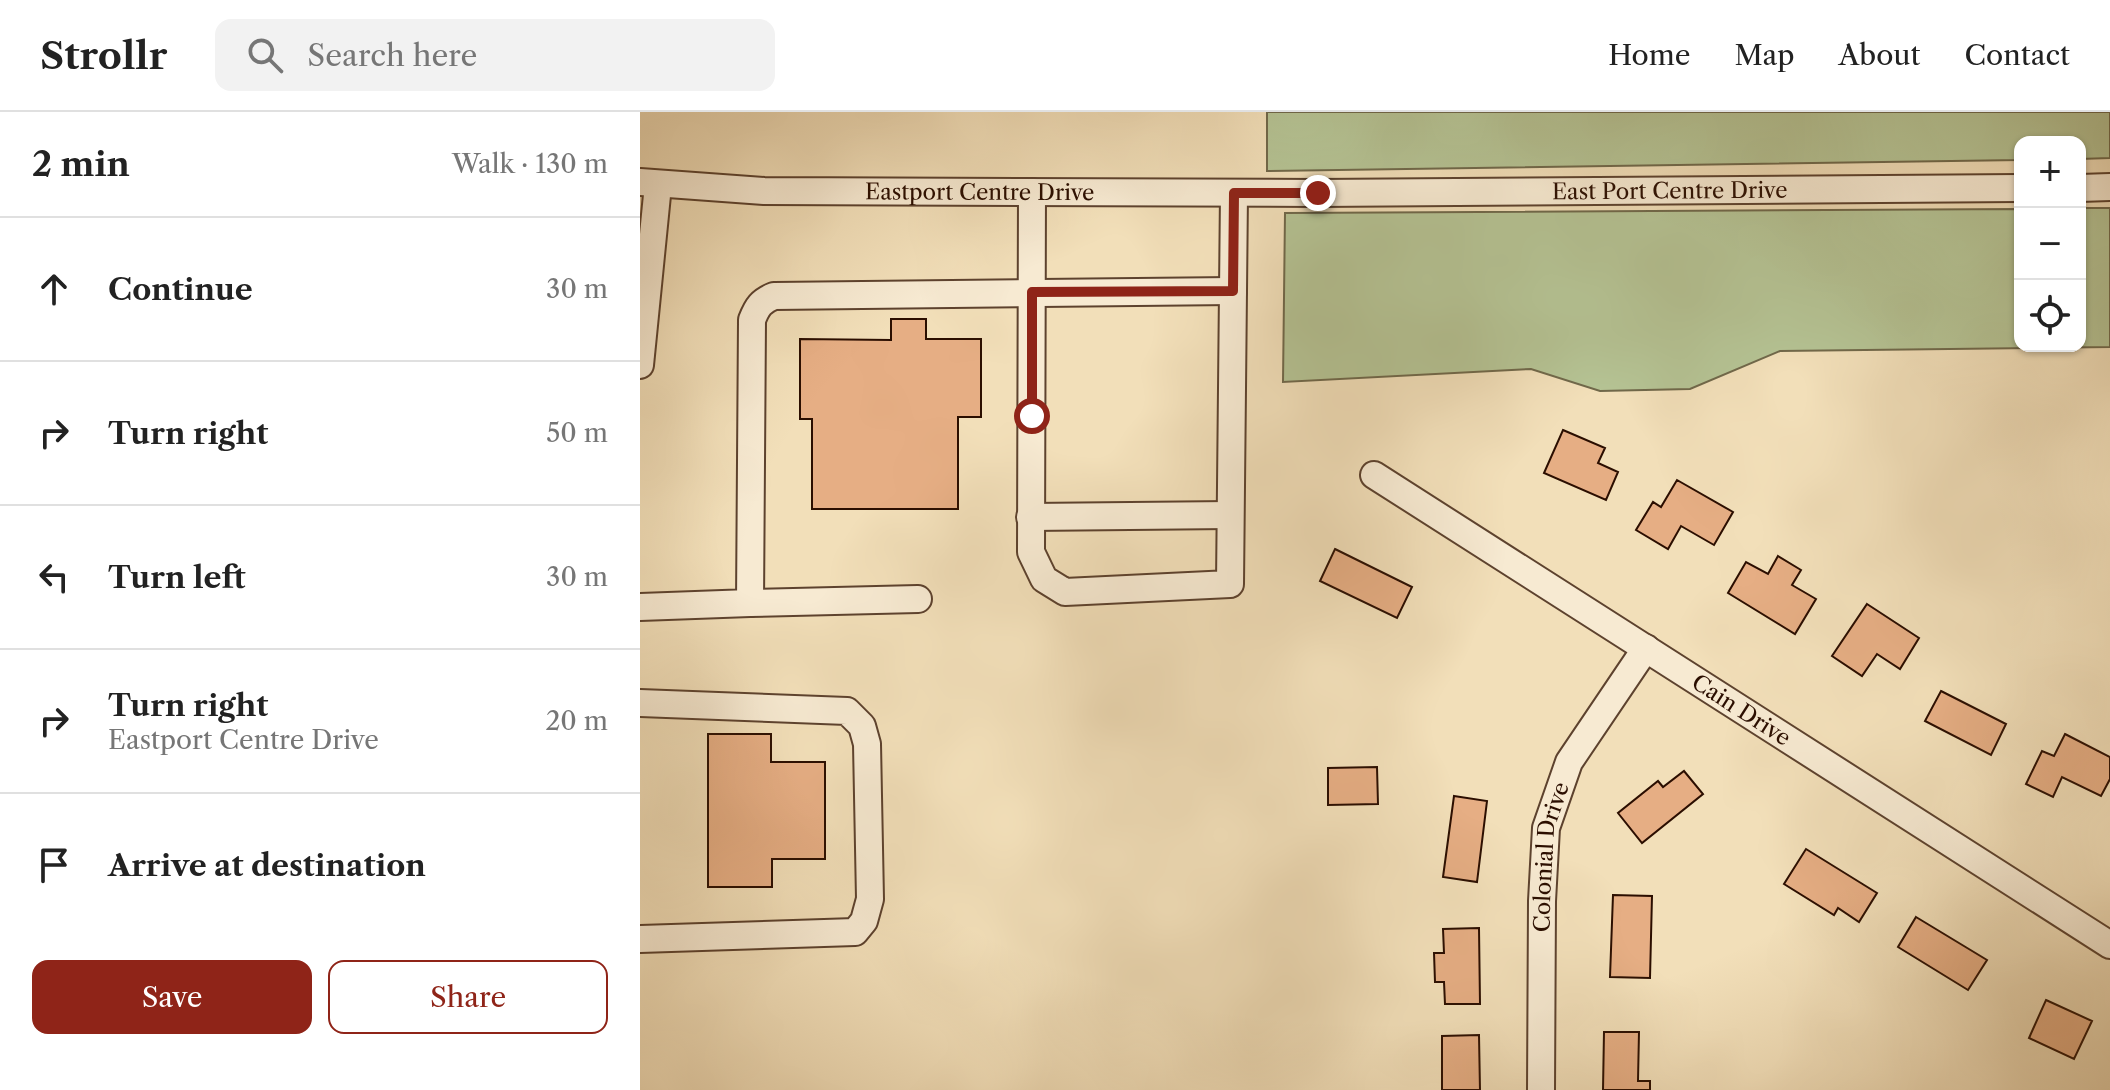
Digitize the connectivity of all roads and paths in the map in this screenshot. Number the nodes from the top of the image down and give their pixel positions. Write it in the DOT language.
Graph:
graph roads {
  1 [pos="649,183"];
  2 [pos="2110,187"];
  3 [pos="2014,188"];
  4 [pos="2086,188"];
  5 [pos="1032,192"];
  6 [pos="1234,193"];
  7 [pos="1318,193"];
  8 [pos="1233,291"];
  9 [pos="1032,292"];
  10 [pos="640,365"];
  11 [pos="1374,475"];
  12 [pos="1230,515"];
  13 [pos="1030,517"];
  14 [pos="918,599"];
  15 [pos="750,603"];
  16 [pos="640,607"];
  17 [pos="1646,648"];
  18 [pos="640,703"];
  19 [pos="640,939"];
  20 [pos="2110,945"];
  21 [pos="1541,1090"];
  1 -- 5 [label="street, Eastport Centre Drive"];
  1 -- 10 [label="street"];
  2 -- 4 [label="street"];
  3 -- 7 [label="street, East Port Centre Drive"];
  5 -- 6 [label="street, Eastport Centre Drive"];
  5 -- 9 [label="street"];
  6 -- 7 [label="street, Eastport Centre Drive"];
  6 -- 8 [label="street"];
  8 -- 9 [label="street"];
  8 -- 12 [label="street"];
  9 -- 13 [label="street"];
  9 -- 15 [label="street"];
  11 -- 17 [label="street, Cain Drive"];
  12 -- 13 [label="street"];
  12 -- 13 [label="street"];
  14 -- 15 [label="street"];
  15 -- 16 [label="street"];
  17 -- 20 [label="street, Cain Drive"];
  17 -- 21 [label="street, Colonial Drive"];
  18 -- 19 [label="street"];
}
